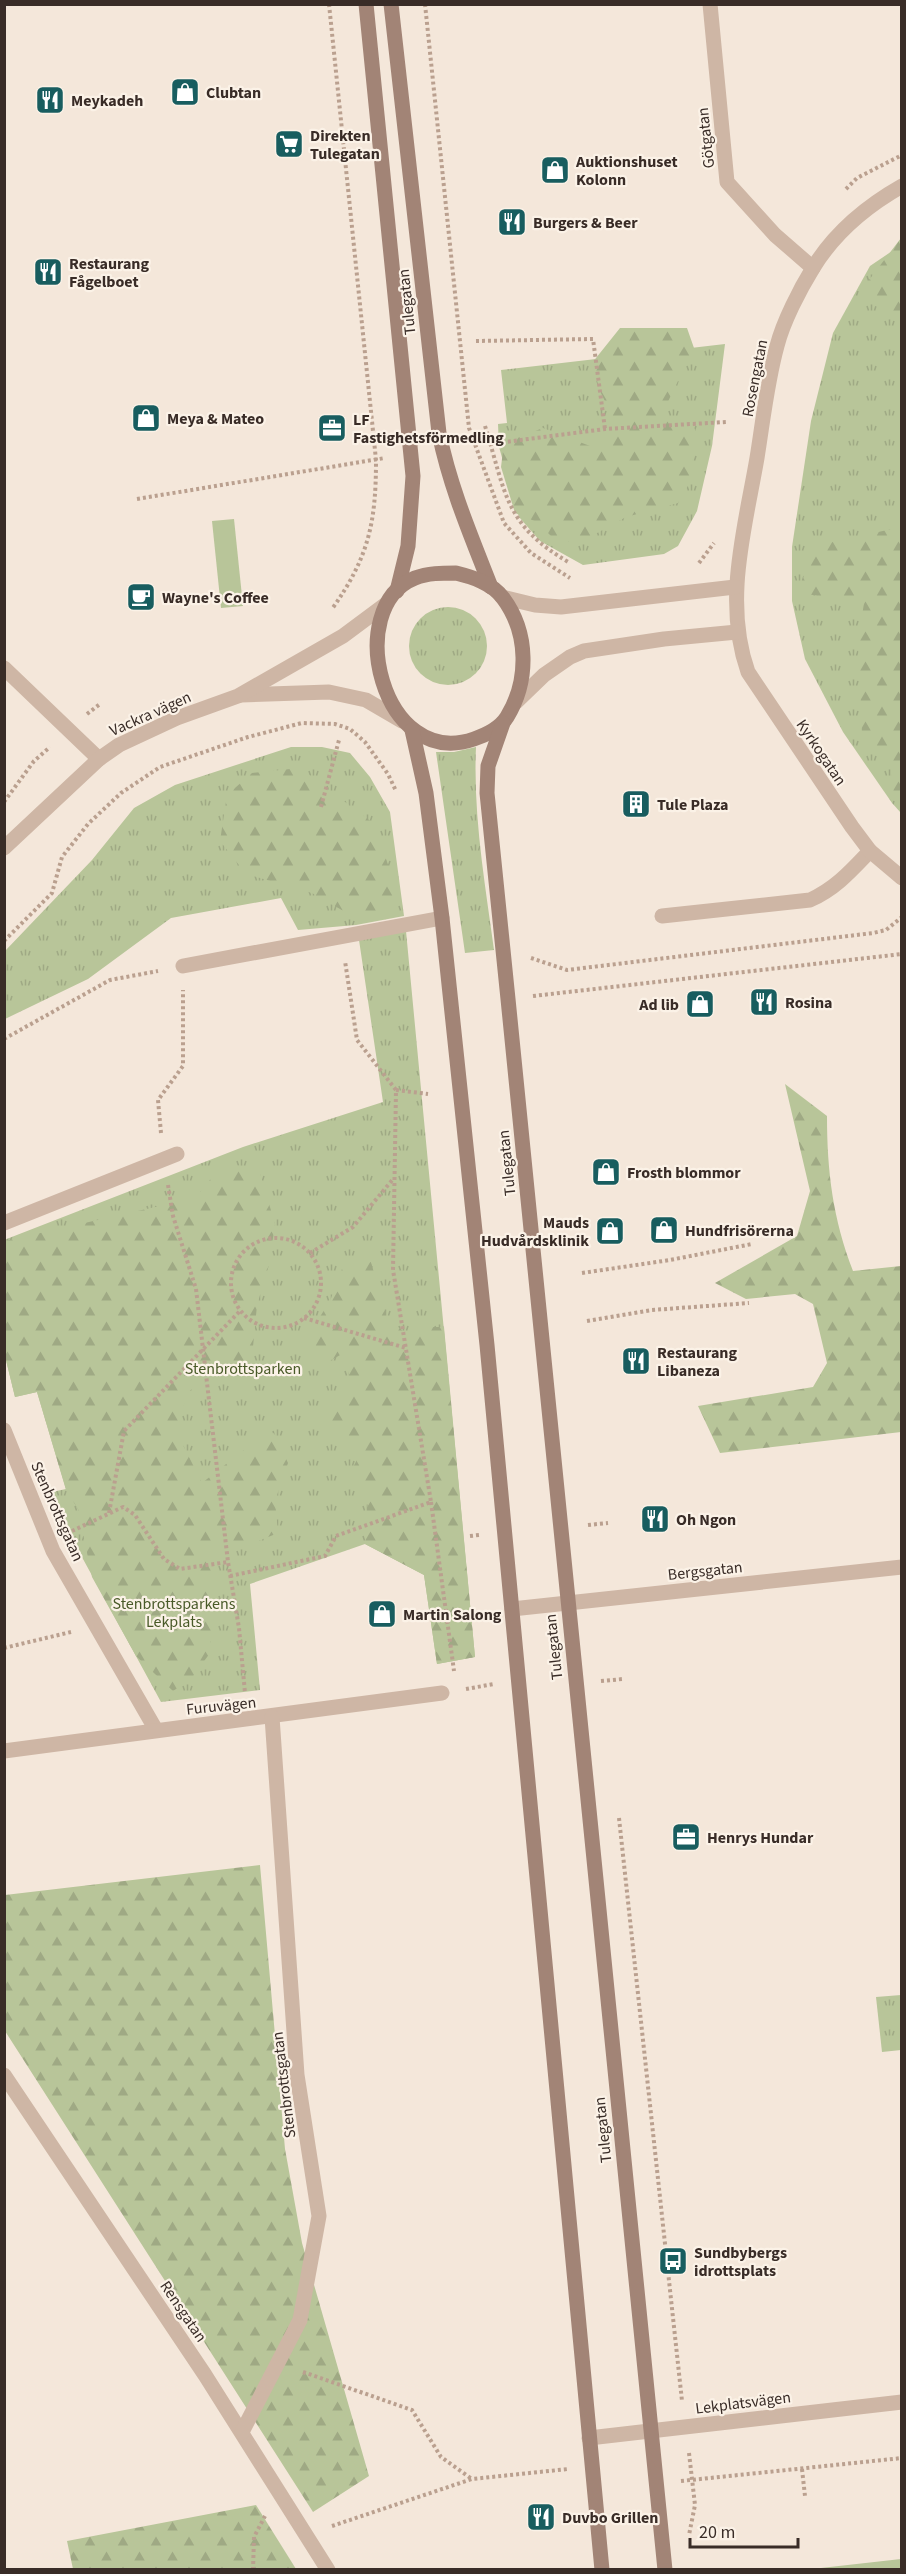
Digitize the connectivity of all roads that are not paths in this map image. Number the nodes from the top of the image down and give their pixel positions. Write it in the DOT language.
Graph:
graph roads {
  1 [pos="366,4"];
  2 [pos="391,4"];
  3 [pos="710,4"];
  4 [pos="902,186"];
  5 [pos="813,268"];
  6 [pos="735,587"];
  7 [pos="397,591"];
  8 [pos="497,592"];
  9 [pos="386,604"];
  10 [pos="737,632"];
  11 [pos="4,669"];
  12 [pos="238,696"];
  13 [pos="516,702"];
  14 [pos="503,723"];
  15 [pos="407,726"];
  16 [pos="99,759"];
  17 [pos="4,848"];
  18 [pos="870,851"];
  19 [pos="902,878"];
  20 [pos="662,916"];
  21 [pos="442,918"];
  22 [pos="183,966"];
  23 [pos="170,1157"];
  24 [pos="4,1223"];
  25 [pos="4,1430"];
  26 [pos="902,1567"];
  27 [pos="567,1603"];
  28 [pos="512,1609"];
  29 [pos="442,1693"];
  30 [pos="272,1718"];
  31 [pos="156,1730"];
  32 [pos="4,1751"];
  33 [pos="4,2075"];
  34 [pos="902,2402"];
  35 [pos="650,2430"];
  36 [pos="242,2432"];
  37 [pos="589,2438"];
  38 [pos="328,2570"];
  39 [pos="602,2570"];
  40 [pos="664,2570"];
  1 -- 7 [label="street, Tulegatan"];
  2 -- 8 [label="street, Tulegatan"];
  3 -- 5 [label="street, Götgatan"];
  4 -- 5 [label="street, Rosengatan"];
  5 -- 6 [label="street, Rosengatan"];
  6 -- 8 [label="street"];
  6 -- 10 [label="street, Rosengatan"];
  7 -- 8 [label="street"];
  7 -- 9 [label="street"];
  8 -- 13 [label="street"];
  9 -- 12 [label="street, Vackra vägen"];
  9 -- 15 [label="street"];
  10 -- 13 [label="street"];
  10 -- 18 [label="street, Kyrkogatan"];
  11 -- 16 [label="street"];
  12 -- 15 [label="street, Vackra vägen"];
  12 -- 16 [label="street, Vackra vägen"];
  13 -- 14 [label="street"];
  14 -- 15 [label="street"];
  14 -- 27 [label="street, Tulegatan"];
  15 -- 21 [label="street"];
  16 -- 17 [label="street, Vackra vägen"];
  18 -- 19 [label="street, Kyrkogatan"];
  18 -- 20 [label="street"];
  21 -- 22 [label="street"];
  21 -- 28 [label="street"];
  23 -- 24 [label="street"];
  25 -- 31 [label="street, Stenbrottsgatan"];
  26 -- 27 [label="street, Bergsgatan"];
  27 -- 28 [label="street, Bergsgatan"];
  27 -- 35 [label="street, Tulegatan"];
  28 -- 37 [label="street"];
  29 -- 30 [label="street, Furuvägen"];
  30 -- 31 [label="street, Furuvägen"];
  30 -- 36 [label="street, Stenbrottsgatan"];
  31 -- 32 [label="street, Furuvägen"];
  33 -- 36 [label="street, Rensgatan"];
  34 -- 35 [label="street, Lekplatsvägen"];
  35 -- 37 [label="street, Lekplatsvägen"];
  35 -- 40 [label="street, Tulegatan"];
  36 -- 38 [label="street, Rensgatan"];
  37 -- 39 [label="street"];
}
